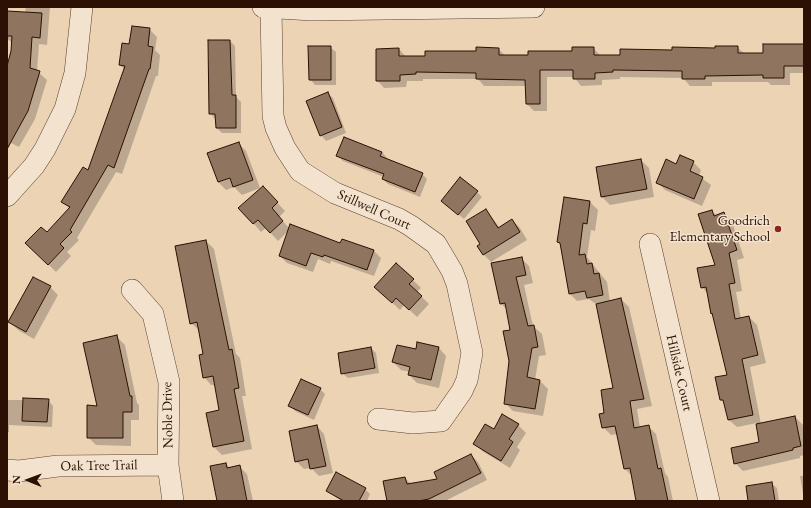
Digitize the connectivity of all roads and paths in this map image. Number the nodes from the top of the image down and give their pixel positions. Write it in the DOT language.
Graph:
graph roads {
  1 [pos="82,7"];
  2 [pos="534,7"];
  3 [pos="267,8"];
  4 [pos="7,196"];
  5 [pos="650,244"];
  6 [pos="132,290"];
  7 [pos="378,419"];
  8 [pos="168,466"];
  9 [pos="7,470"];
  10 [pos="173,501"];
  11 [pos="709,501"];
  1 -- 4 [label="street"];
  2 -- 3 [label="street"];
  3 -- 7 [label="street, Stillwell Court"];
  5 -- 11 [label="street, Hillside Court"];
  6 -- 8 [label="street, Noble Drive"];
  8 -- 9 [label="street, Oak Tree Trail"];
  8 -- 10 [label="street, Noble Drive"];
}
